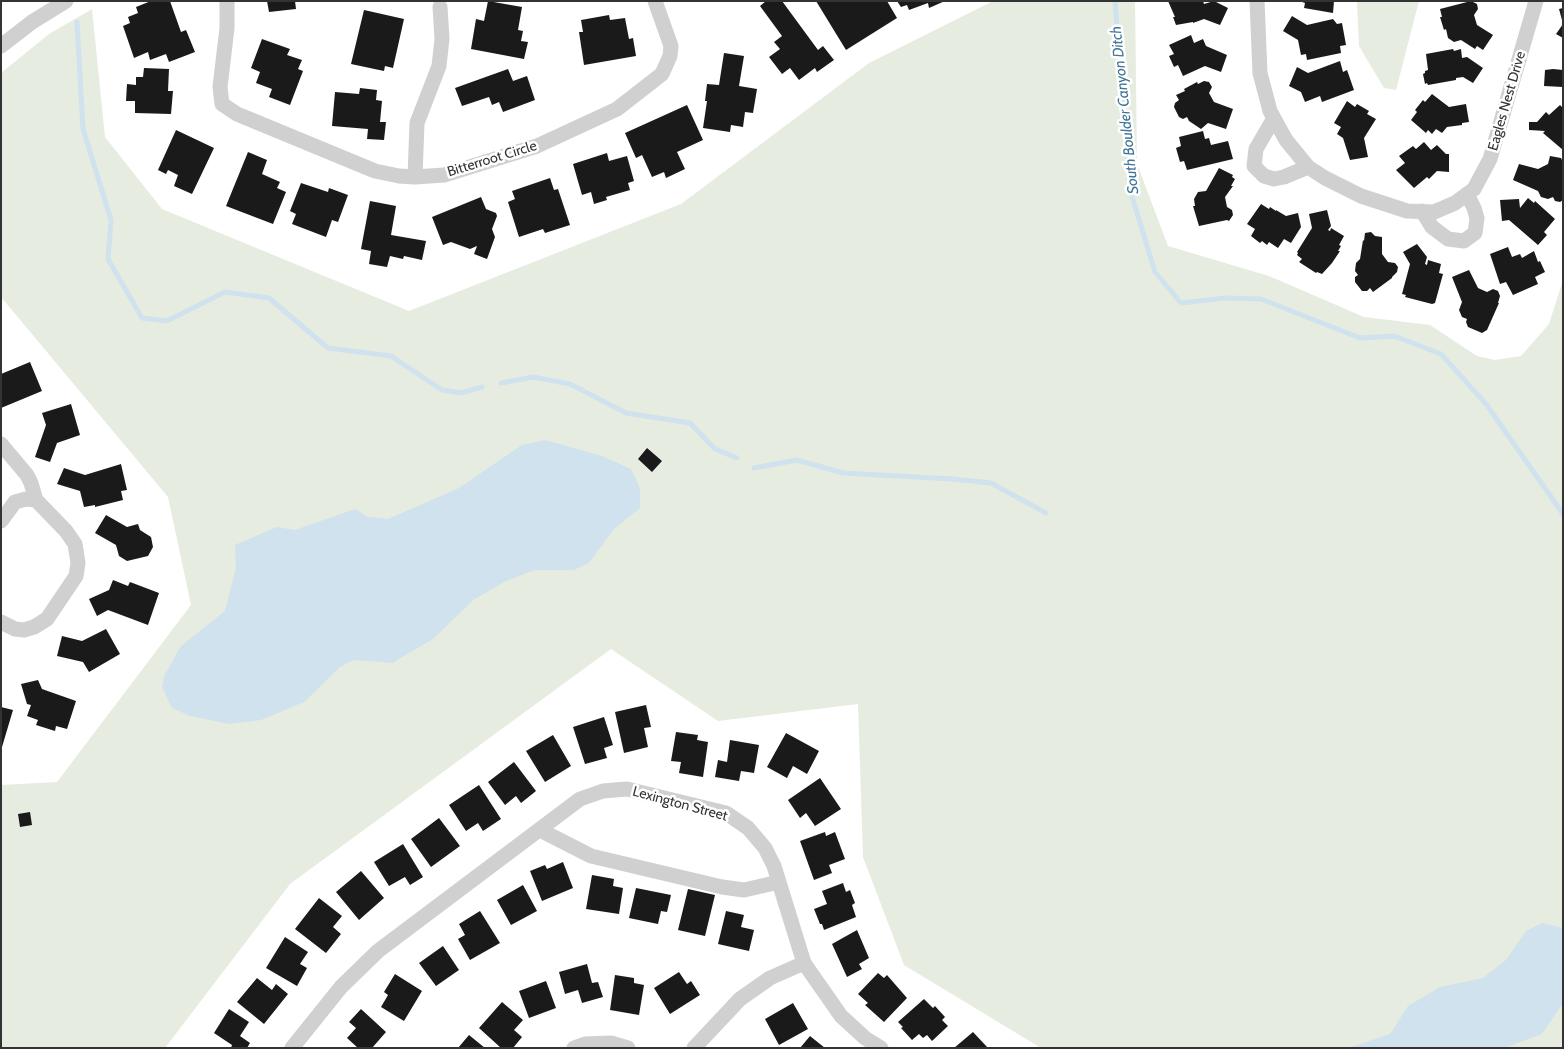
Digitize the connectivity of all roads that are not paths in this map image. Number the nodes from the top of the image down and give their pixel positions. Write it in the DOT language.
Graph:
graph roads {
  1 [pos="66,1"];
  2 [pos="227,1"];
  3 [pos="655,1"];
  4 [pos="1257,1"];
  5 [pos="1536,1"];
  6 [pos="48,6"];
  7 [pos="440,7"];
  8 [pos="1,46"];
  9 [pos="1274,118"];
  10 [pos="1308,167"];
  11 [pos="415,177"];
  12 [pos="1467,194"];
  13 [pos="1422,212"];
  14 [pos="1,444"];
  15 [pos="36,500"];
  16 [pos="1,522"];
  17 [pos="1,622"];
  18 [pos="540,830"];
  19 [pos="779,882"];
  20 [pos="804,963"];
  21 [pos="292,1048"];
  22 [pos="574,1048"];
  23 [pos="628,1048"];
  24 [pos="694,1048"];
  25 [pos="881,1048"];
  1 -- 6 [label="street"];
  2 -- 11 [label="street, Bitterroot Circle"];
  3 -- 11 [label="street, Bitterroot Circle"];
  4 -- 9 [label="street, Eagles Nest Drive"];
  5 -- 12 [label="street, Eagles Nest Drive"];
  6 -- 8 [label="street"];
  7 -- 11 [label="street"];
  9 -- 10 [label="street, Eagles Nest Drive"];
  9 -- 10 [label="street"];
  10 -- 13 [label="street, Eagles Nest Drive"];
  12 -- 13 [label="street, Eagles Nest Drive"];
  12 -- 13 [label="street"];
  14 -- 15 [label="street"];
  15 -- 16 [label="street"];
  15 -- 17 [label="street"];
  18 -- 19 [label="street"];
  18 -- 19 [label="street, Lexington Street"];
  18 -- 21 [label="street, Lexington Street"];
  19 -- 20 [label="street, Lexington Street"];
  20 -- 24 [label="street"];
  20 -- 25 [label="street, Lexington Street"];
  22 -- 23 [label="street"];
}
